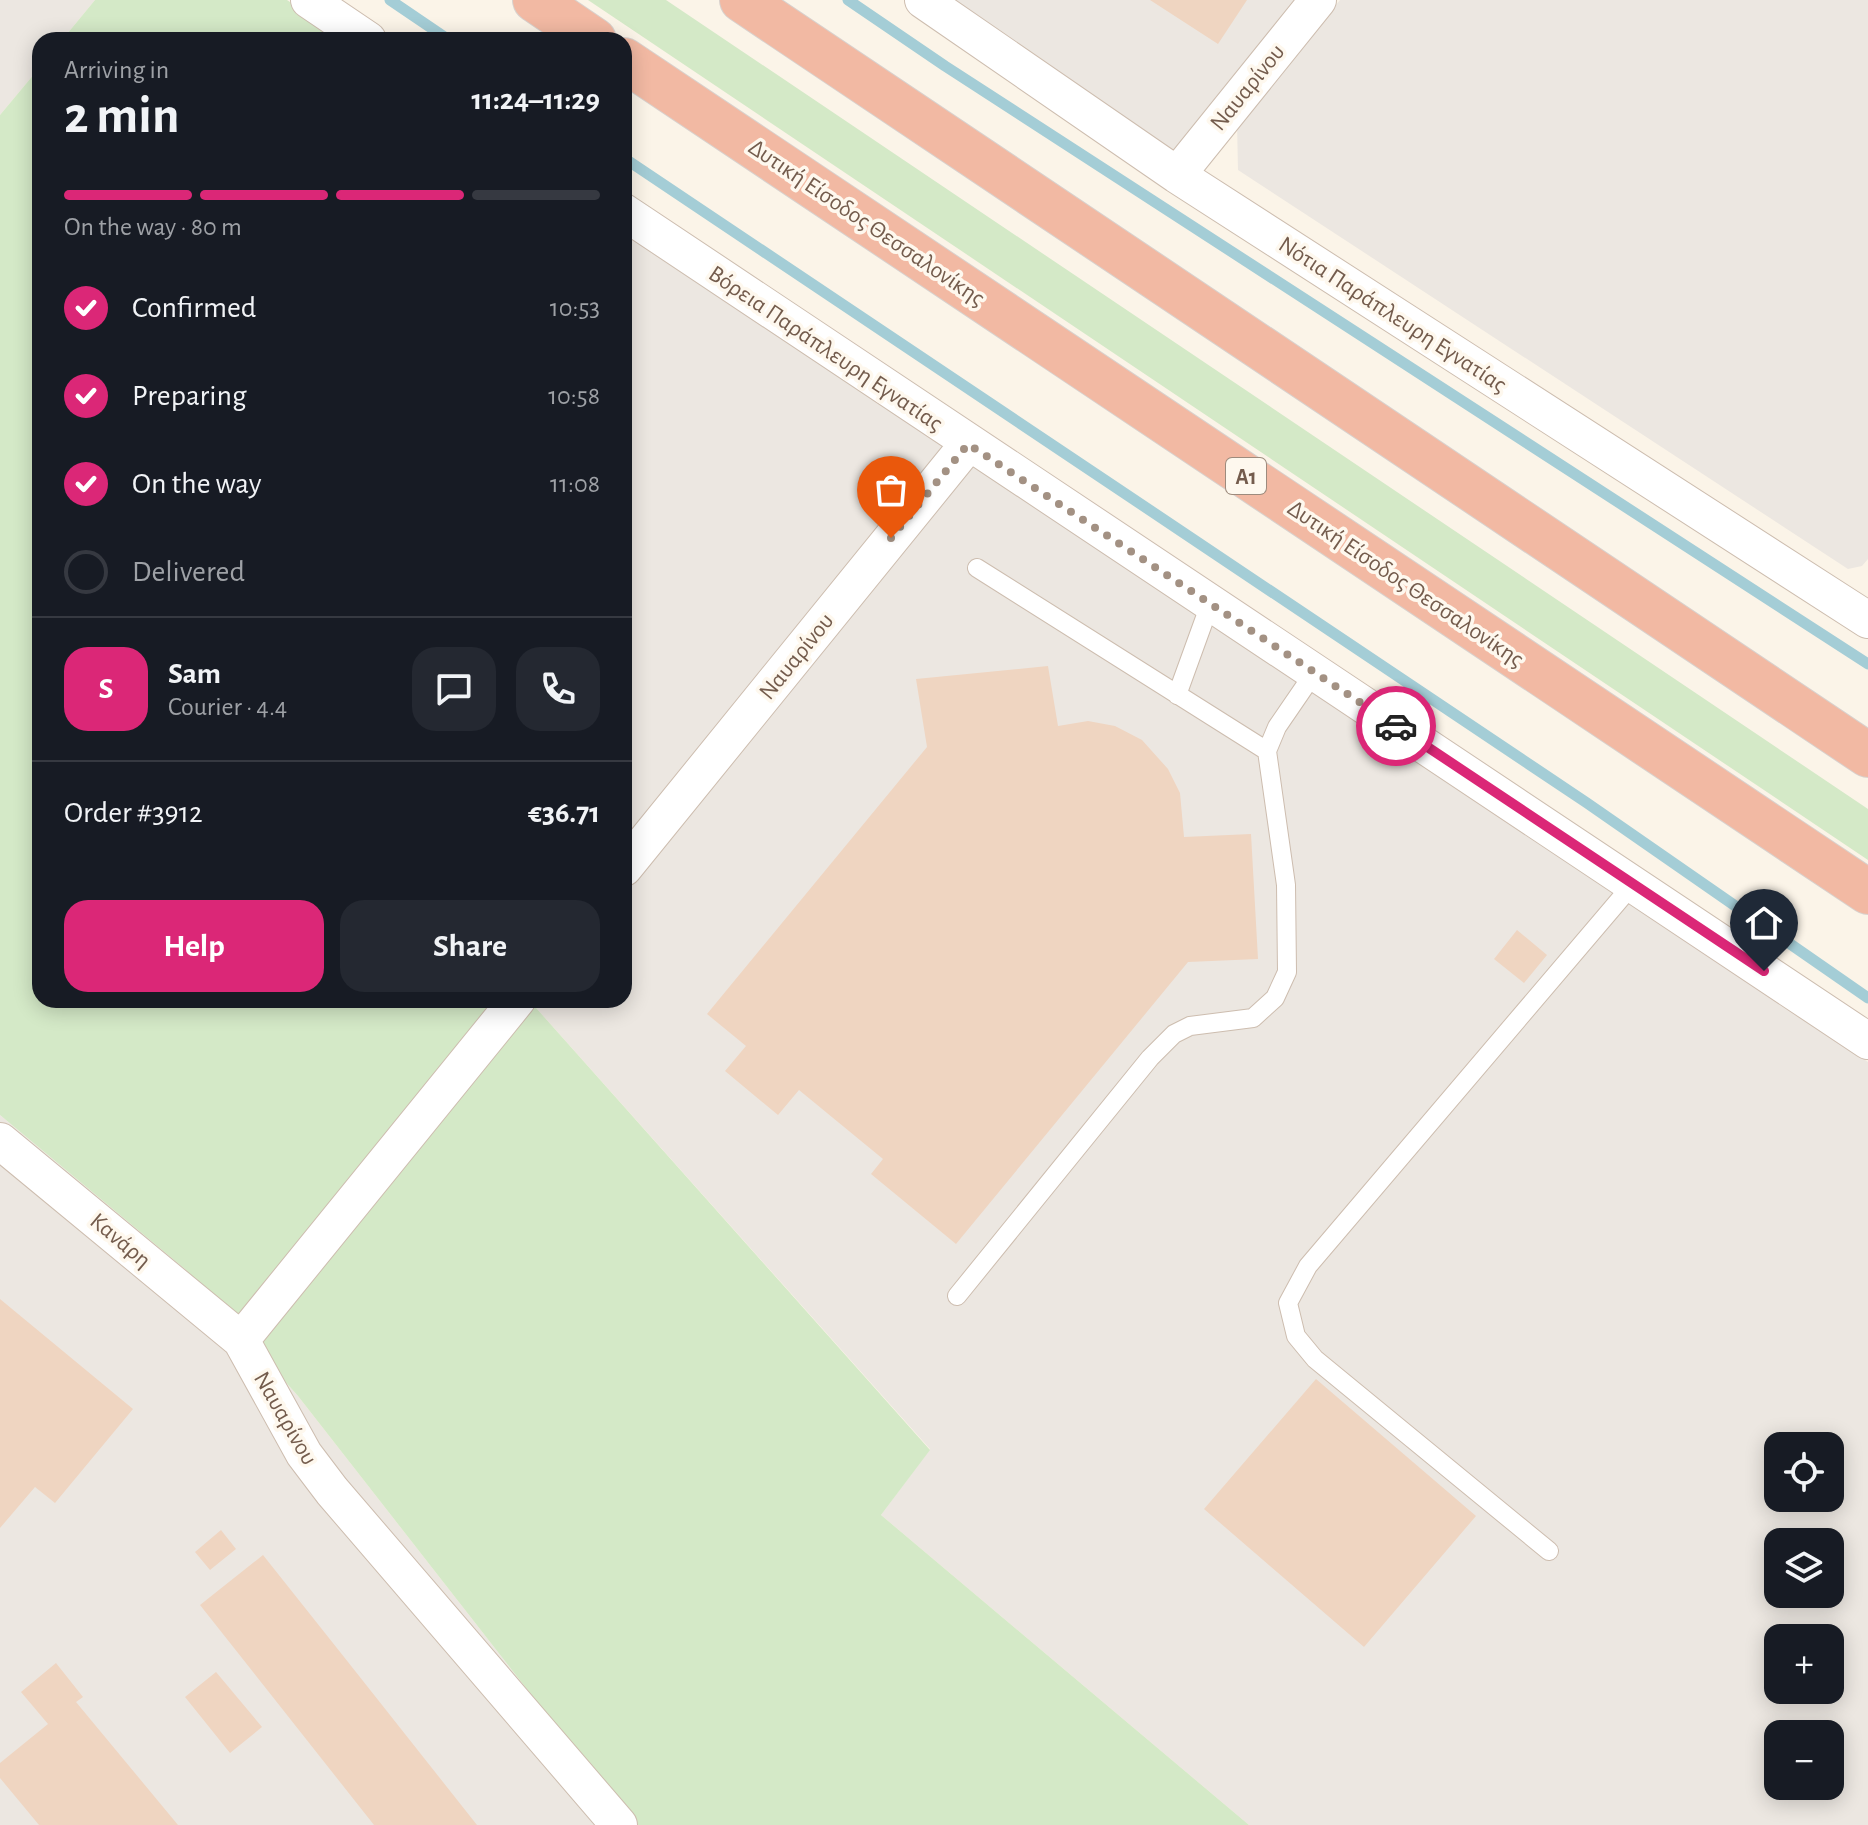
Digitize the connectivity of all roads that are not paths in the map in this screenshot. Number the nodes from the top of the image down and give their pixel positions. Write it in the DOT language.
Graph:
graph roads {
  1 [pos="309,0"];
  2 [pos="535,0"];
  3 [pos="742,0"];
  4 [pos="923,0"];
  5 [pos="1318,0"];
  6 [pos="356,32"];
  7 [pos="582,32"];
  8 [pos="632,65"];
  9 [pos="1177,175"];
  10 [pos="632,217"];
  11 [pos="968,444"];
  12 [pos="977,568"];
  13 [pos="1210,604"];
  14 [pos="1862,606"];
  15 [pos="1314,673"];
  16 [pos="1177,695"];
  17 [pos="1267,751"];
  18 [pos="1868,755"];
  19 [pos="632,858"];
  20 [pos="1633,884"];
  21 [pos="1868,892"];
  22 [pos="511,1008"];
  23 [pos="1868,1041"];
  24 [pos="0,1141"];
  25 [pos="957,1296"];
  26 [pos="241,1340"];
  27 [pos="1549,1551"];
  28 [pos="619,1825"];
  1 -- 6 [label="street"];
  2 -- 7 [label="highway"];
  3 -- 18 [label="highway"];
  4 -- 9 [label="street, Νότια Παράπλευρη Εγνατίας"];
  5 -- 9 [label="street, Ναυαρίνου"];
  8 -- 21 [label="highway, Δυτική Είσοδος Θεσσαλονίκης / Α1"];
  9 -- 14 [label="street, Νότια Παράπλευρη Εγνατίας"];
  10 -- 11 [label="street, Βόρεια Παράπλευρη Εγνατίας"];
  11 -- 13 [label="street, Βόρεια Παράπλευρη Εγνατίας"];
  11 -- 19 [label="street, Ναυαρίνου"];
  12 -- 16 [label="lane"];
  13 -- 15 [label="street, Βόρεια Παράπλευρη Εγνατίας"];
  13 -- 16 [label="lane"];
  15 -- 17 [label="lane"];
  15 -- 20 [label="street, Βόρεια Παράπλευρη Εγνατίας"];
  16 -- 17 [label="lane"];
  17 -- 25 [label="lane"];
  20 -- 23 [label="street, Βόρεια Παράπλευρη Εγνατίας"];
  20 -- 27 [label="lane"];
  22 -- 26 [label="street"];
  24 -- 26 [label="street, Κανάρη"];
  26 -- 28 [label="street, Ναυαρίνου"];
}
